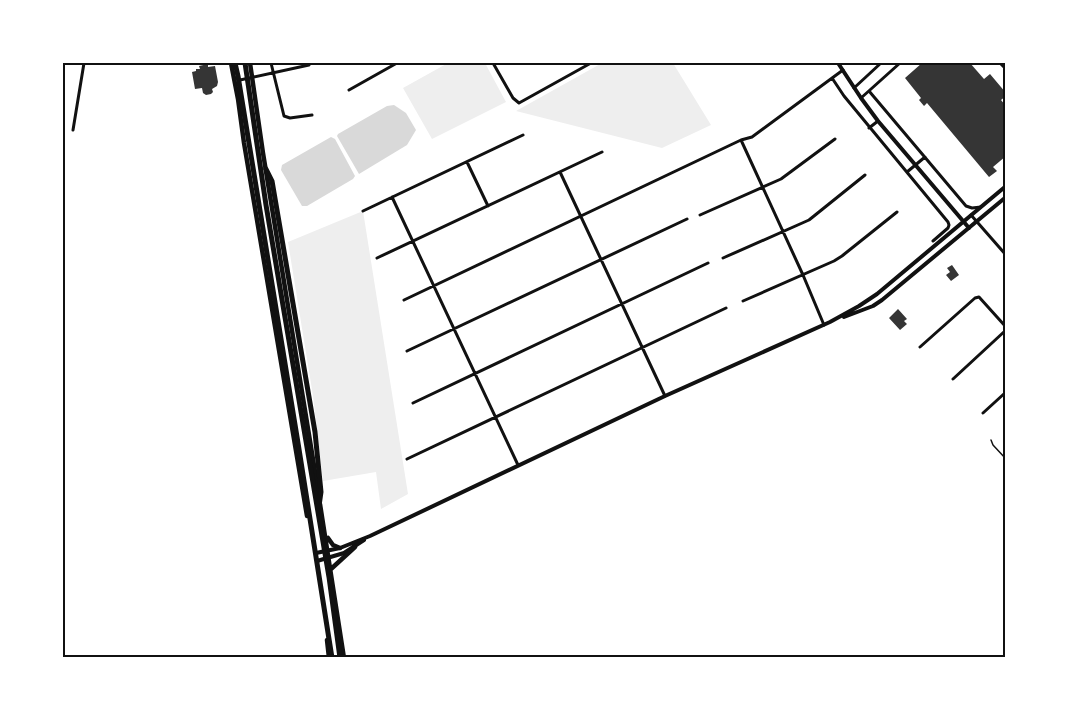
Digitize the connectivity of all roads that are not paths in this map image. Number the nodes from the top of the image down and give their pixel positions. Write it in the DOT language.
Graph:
graph roads {
  1 [pos="84,63"];
  2 [pos="233,63"];
  3 [pos="245,63"];
  4 [pos="250,63"];
  5 [pos="271,63"];
  6 [pos="396,63"];
  7 [pos="493,63"];
  8 [pos="591,63"];
  9 [pos="838,63"];
  10 [pos="881,63"];
  11 [pos="900,63"];
  12 [pos="1000,63"];
  13 [pos="309,65"];
  14 [pos="1006,69"];
  15 [pos="843,70"];
  16 [pos="274,72"];
  17 [pos="252,77"];
  18 [pos="832,78"];
  19 [pos="235,81"];
  20 [pos="854,88"];
  21 [pos="349,90"];
  22 [pos="869,91"];
  23 [pos="861,98"];
  24 [pos="312,114"];
  25 [pos="878,121"];
  26 [pos="869,128"];
  27 [pos="73,129"];
  28 [pos="523,135"];
  29 [pos="835,139"];
  30 [pos="741,140"];
  31 [pos="602,152"];
  32 [pos="925,157"];
  33 [pos="467,162"];
  34 [pos="915,165"];
  35 [pos="266,169"];
  36 [pos="560,172"];
  37 [pos="907,172"];
  38 [pos="865,175"];
  39 [pos="1006,186"];
  40 [pos="763,188"];
  41 [pos="392,197"];
  42 [pos="1006,197"];
  43 [pos="488,206"];
  44 [pos="982,207"];
  45 [pos="363,211"];
  46 [pos="897,212"];
  47 [pos="700,215"];
  48 [pos="971,215"];
  49 [pos="580,217"];
  50 [pos="687,219"];
  51 [pos="963,222"];
  52 [pos="977,222"];
  53 [pos="969,228"];
  54 [pos="783,231"];
  55 [pos="413,241"];
  56 [pos="933,241"];
  57 [pos="1006,255"];
  58 [pos="377,258"];
  59 [pos="723,258"];
  60 [pos="601,260"];
  61 [pos="708,263"];
  62 [pos="803,275"];
  63 [pos="434,286"];
  64 [pos="404,300"];
  65 [pos="743,302"];
  66 [pos="622,304"];
  67 [pos="726,308"];
  68 [pos="830,322"];
  69 [pos="824,325"];
  70 [pos="454,329"];
  71 [pos="1006,329"];
  72 [pos="920,347"];
  73 [pos="642,348"];
  74 [pos="407,351"];
  75 [pos="475,374"];
  76 [pos="953,379"];
  77 [pos="1006,392"];
  78 [pos="665,396"];
  79 [pos="413,403"];
  80 [pos="983,413"];
  81 [pos="496,417"];
  82 [pos="991,440"];
  83 [pos="407,459"];
  84 [pos="1006,459"];
  85 [pos="518,465"];
  86 [pos="318,511"];
  87 [pos="326,536"];
  88 [pos="370,536"];
  89 [pos="355,547"];
  90 [pos="340,548"];
  91 [pos="328,551"];
  92 [pos="315,553"];
  93 [pos="330,558"];
  94 [pos="316,561"];
  95 [pos="331,569"];
  96 [pos="330,658"];
  97 [pos="342,658"];
  1 -- 27 [label="street"];
  2 -- 19 [label="main road"];
  2 -- 96 [label="highway"];
  3 -- 86 [label="highway"];
  4 -- 17 [label="main road"];
  5 -- 16 [label="street"];
  6 -- 21 [label="street"];
  7 -- 8 [label="street"];
  9 -- 15 [label="main road"];
  10 -- 20 [label="street"];
  11 -- 22 [label="street"];
  12 -- 14 [label="street"];
  13 -- 16 [label="street"];
  15 -- 18 [label="street"];
  15 -- 20 [label="main road"];
  16 -- 17 [label="street"];
  16 -- 24 [label="street"];
  17 -- 19 [label="street"];
  17 -- 35 [label="main road"];
  18 -- 26 [label="street"];
  18 -- 30 [label="street"];
  19 -- 92 [label="main road"];
  20 -- 23 [label="main road"];
  22 -- 23 [label="street"];
  22 -- 32 [label="street"];
  23 -- 25 [label="main road"];
  25 -- 26 [label="street"];
  25 -- 34 [label="main road"];
  26 -- 37 [label="street"];
  28 -- 33 [label="street"];
  29 -- 40 [label="street"];
  30 -- 40 [label="street"];
  30 -- 49 [label="street"];
  31 -- 36 [label="street"];
  32 -- 34 [label="street"];
  32 -- 44 [label="street"];
  33 -- 41 [label="street"];
  33 -- 43 [label="street"];
  34 -- 37 [label="street"];
  34 -- 51 [label="main road"];
  35 -- 86 [label="highway"];
  35 -- 87 [label="main road"];
  36 -- 43 [label="street"];
  36 -- 49 [label="street"];
  37 -- 56 [label="street"];
  38 -- 54 [label="street"];
  39 -- 44 [label="main road"];
  40 -- 47 [label="street"];
  40 -- 54 [label="street"];
  41 -- 45 [label="street"];
  41 -- 55 [label="street"];
  42 -- 52 [label="main road"];
  43 -- 55 [label="street"];
  44 -- 48 [label="main road"];
  46 -- 62 [label="street"];
  48 -- 51 [label="main road"];
  48 -- 52 [label="street"];
  49 -- 60 [label="street"];
  49 -- 63 [label="street"];
  50 -- 60 [label="street"];
  51 -- 53 [label="main road"];
  51 -- 68 [label="main road"];
  52 -- 53 [label="main road"];
  52 -- 57 [label="street"];
  53 -- 68 [label="main road"];
  54 -- 59 [label="street"];
  54 -- 62 [label="street"];
  55 -- 58 [label="street"];
  55 -- 63 [label="street"];
  60 -- 66 [label="street"];
  60 -- 70 [label="street"];
  61 -- 66 [label="street"];
  62 -- 65 [label="street"];
  62 -- 69 [label="street"];
  63 -- 64 [label="street"];
  63 -- 70 [label="street"];
  66 -- 73 [label="street"];
  66 -- 75 [label="street"];
  67 -- 73 [label="street"];
  68 -- 69 [label="main road"];
  69 -- 78 [label="main road"];
  70 -- 74 [label="street"];
  70 -- 75 [label="street"];
  71 -- 72 [label="street"];
  71 -- 76 [label="street"];
  73 -- 78 [label="street"];
  73 -- 81 [label="street"];
  75 -- 79 [label="street"];
  75 -- 81 [label="street"];
  77 -- 80 [label="street"];
  78 -- 85 [label="main road"];
  81 -- 83 [label="street"];
  81 -- 85 [label="street"];
  82 -- 84 [label="lane"];
  85 -- 88 [label="main road"];
  86 -- 97 [label="highway"];
  87 -- 90 [label="main road"];
  87 -- 91 [label="main road"];
  88 -- 89 [label="main road"];
  88 -- 90 [label="main road"];
  89 -- 93 [label="main road"];
  89 -- 95 [label="main road"];
  90 -- 91 [label="main road"];
  91 -- 92 [label="main road"];
  91 -- 93 [label="main road"];
  92 -- 94 [label="main road"];
  93 -- 94 [label="main road"];
  93 -- 95 [label="main road"];
  94 -- 96 [label="main road"];
  95 -- 97 [label="main road"];
}
